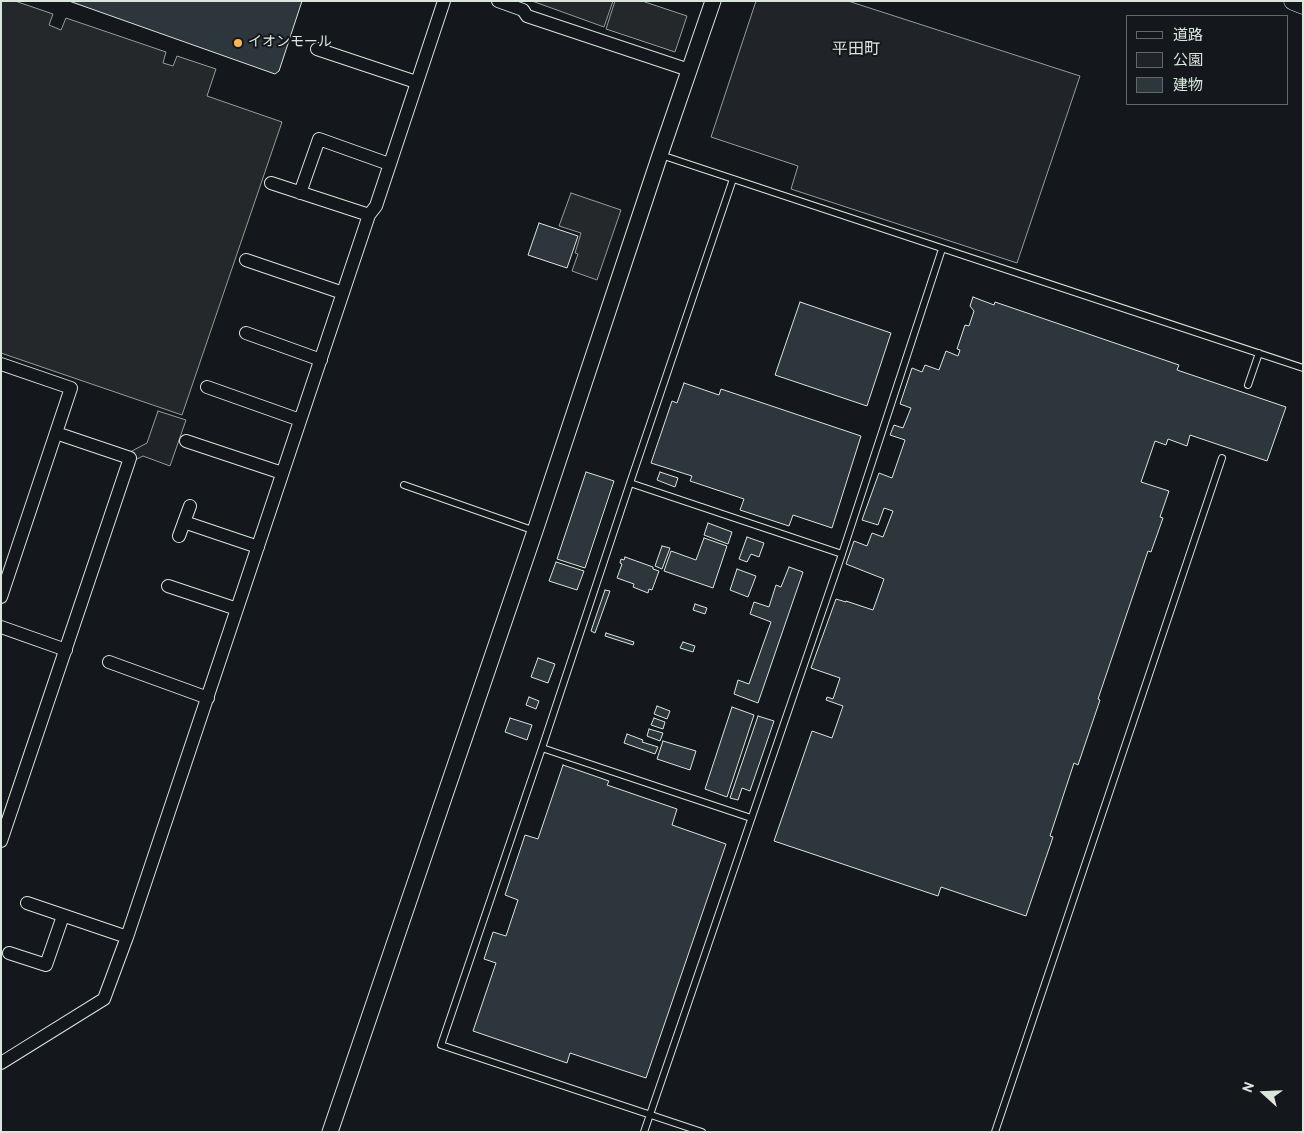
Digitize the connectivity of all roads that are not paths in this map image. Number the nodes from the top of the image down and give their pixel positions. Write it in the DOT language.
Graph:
graph roads {
  1 [pos="444,1"];
  2 [pos="498,1"];
  3 [pos="713,1"];
  4 [pos="1293,1"];
  5 [pos="1303,5"];
  6 [pos="317,49"];
  7 [pos="689,70"];
  8 [pos="416,82"];
  9 [pos="660,155"];
  10 [pos="390,164"];
  11 [pos="733,180"];
  12 [pos="271,183"];
  13 [pos="300,192"];
  14 [pos="369,215"];
  15 [pos="942,249"];
  16 [pos="246,260"];
  17 [pos="343,293"];
  18 [pos="246,333"];
  19 [pos="1259,353"];
  20 [pos="321,360"];
  21 [pos="1,364"];
  22 [pos="1303,368"];
  23 [pos="1248,385"];
  24 [pos="207,387"];
  25 [pos="300,420"];
  26 [pos="56,433"];
  27 [pos="186,441"];
  28 [pos="1222,458"];
  29 [pos="282,473"];
  30 [pos="630,483"];
  31 [pos="404,485"];
  32 [pos="190,506"];
  33 [pos="184,522"];
  34 [pos="535,531"];
  35 [pos="179,536"];
  36 [pos="258,547"];
  37 [pos="842,554"];
  38 [pos="168,586"];
  39 [pos="1,597"];
  40 [pos="237,609"];
  41 [pos="1,627"];
  42 [pos="66,650"];
  43 [pos="109,662"];
  44 [pos="208,698"];
  45 [pos="542,748"];
  46 [pos="751,818"];
  47 [pos="1,842"];
  48 [pos="26,903"];
  49 [pos="64,916"];
  50 [pos="127,937"];
  51 [pos="9,953"];
  52 [pos="1,1063"];
  53 [pos="650,1114"];
  54 [pos="330,1132"];
  55 [pos="644,1132"];
  56 [pos="702,1132"];
  57 [pos="995,1132"];
  1 -- 8 [label="street"];
  2 -- 7 [label="street"];
  3 -- 7 [label="street"];
  4 -- 5 [label="main road"];
  6 -- 8 [label="street"];
  7 -- 9 [label="street"];
  8 -- 10 [label="street"];
  9 -- 11 [label="lane"];
  9 -- 34 [label="street"];
  10 -- 13 [label="street"];
  10 -- 14 [label="street"];
  11 -- 15 [label="lane"];
  11 -- 30 [label="lane"];
  12 -- 13 [label="street"];
  13 -- 14 [label="street"];
  14 -- 17 [label="street"];
  15 -- 19 [label="lane"];
  15 -- 37 [label="lane"];
  16 -- 17 [label="street"];
  17 -- 20 [label="street"];
  18 -- 20 [label="street"];
  19 -- 22 [label="lane"];
  19 -- 23 [label="lane"];
  20 -- 25 [label="street"];
  21 -- 26 [label="street"];
  24 -- 25 [label="street"];
  25 -- 29 [label="street"];
  26 -- 39 [label="street"];
  26 -- 42 [label="street"];
  27 -- 29 [label="street"];
  28 -- 57 [label="lane"];
  29 -- 36 [label="street"];
  30 -- 37 [label="lane"];
  30 -- 45 [label="lane"];
  31 -- 34 [label="lane"];
  32 -- 33 [label="street"];
  33 -- 35 [label="street"];
  33 -- 36 [label="street"];
  34 -- 54 [label="street"];
  36 -- 40 [label="street"];
  37 -- 46 [label="lane"];
  38 -- 40 [label="street"];
  40 -- 44 [label="street"];
  41 -- 42 [label="street"];
  42 -- 47 [label="street"];
  43 -- 44 [label="street"];
  44 -- 50 [label="street"];
  45 -- 46 [label="lane"];
  45 -- 53 [label="lane"];
  46 -- 53 [label="lane"];
  48 -- 49 [label="street"];
  49 -- 50 [label="street"];
  49 -- 51 [label="street"];
  50 -- 52 [label="street"];
  53 -- 55 [label="lane"];
  53 -- 56 [label="lane"];
}
